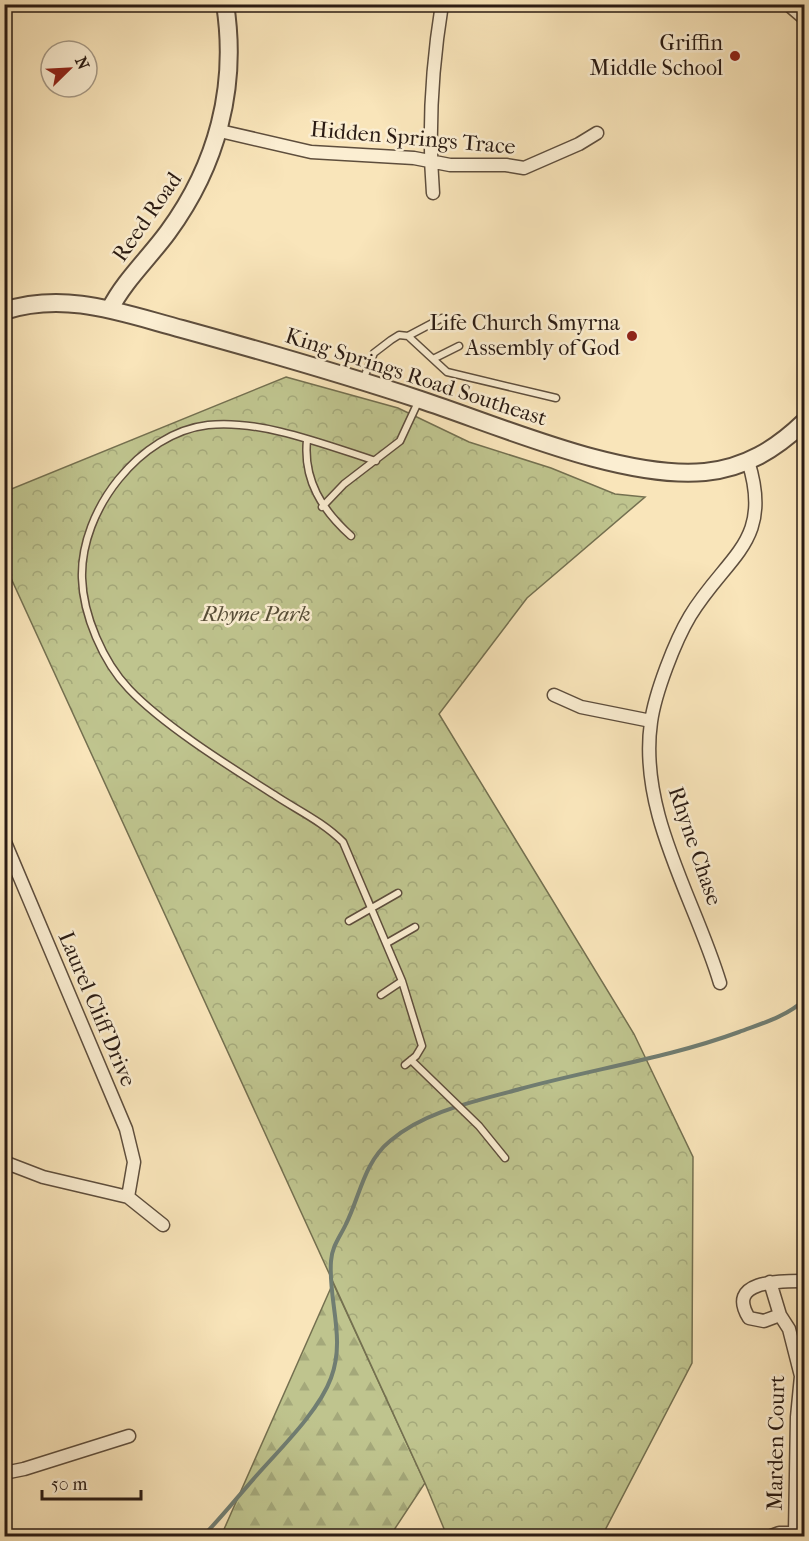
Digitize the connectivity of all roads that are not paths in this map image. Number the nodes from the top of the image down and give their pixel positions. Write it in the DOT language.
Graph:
graph roads {
  1 [pos="225,4"];
  2 [pos="442,4"];
  3 [pos="783,4"];
  4 [pos="804,22"];
  5 [pos="220,131"];
  6 [pos="597,133"];
  7 [pos="431,162"];
  8 [pos="433,193"];
  9 [pos="111,309"];
  10 [pos="4,311"];
  11 [pos="442,318"];
  12 [pos="408,336"];
  13 [pos="459,346"];
  14 [pos="433,359"];
  15 [pos="363,381"];
  16 [pos="556,398"];
  17 [pos="420,400"];
  18 [pos="804,422"];
  19 [pos="308,440"];
  20 [pos="376,461"];
  21 [pos="748,461"];
  22 [pos="322,507"];
  23 [pos="351,536"];
  24 [pos="554,695"];
  25 [pos="651,721"];
  26 [pos="4,840"];
  27 [pos="398,893"];
  28 [pos="371,907"];
  29 [pos="349,921"];
  30 [pos="415,927"];
  31 [pos="387,943"];
  32 [pos="402,981"];
  33 [pos="720,983"];
  34 [pos="381,995"];
  35 [pos="411,1060"];
  36 [pos="405,1065"];
  37 [pos="505,1158"];
  38 [pos="4,1162"];
  39 [pos="128,1197"];
  40 [pos="163,1225"];
  41 [pos="803,1281"];
  42 [pos="770,1282"];
  43 [pos="780,1315"];
  44 [pos="129,1436"];
  45 [pos="4,1473"];
  46 [pos="800,1504"];
  47 [pos="796,1534"];
  48 [pos="771,1536"];
  1 -- 5 [label="street, Reed Road"];
  2 -- 7 [label="street"];
  3 -- 4 [label="lane"];
  5 -- 7 [label="street, Hidden Springs Trace"];
  5 -- 9 [label="street, Reed Road"];
  6 -- 7 [label="street, Hidden Springs Trace"];
  7 -- 8 [label="street"];
  9 -- 10 [label="street, King Springs Road Southeast"];
  9 -- 15 [label="street, King Springs Road Southeast"];
  11 -- 12 [label="lane"];
  12 -- 14 [label="lane"];
  12 -- 15 [label="lane"];
  13 -- 14 [label="lane"];
  14 -- 16 [label="lane"];
  15 -- 17 [label="street, King Springs Road Southeast"];
  17 -- 20 [label="lane"];
  17 -- 21 [label="street, King Springs Road Southeast"];
  18 -- 21 [label="street, King Springs Road Southeast"];
  19 -- 20 [label="lane"];
  19 -- 22 [label="lane"];
  19 -- 28 [label="lane"];
  20 -- 22 [label="lane"];
  21 -- 25 [label="street, Rhyne Chase"];
  22 -- 23 [label="lane"];
  24 -- 25 [label="street"];
  25 -- 33 [label="street, Rhyne Chase"];
  26 -- 39 [label="street, Laurel Cliff Drive"];
  27 -- 28 [label="lane"];
  28 -- 29 [label="lane"];
  28 -- 31 [label="lane"];
  30 -- 31 [label="lane"];
  31 -- 32 [label="lane"];
  32 -- 34 [label="lane"];
  32 -- 35 [label="lane"];
  35 -- 36 [label="lane"];
  35 -- 37 [label="lane"];
  38 -- 39 [label="street"];
  39 -- 40 [label="street"];
  41 -- 42 [label="street"];
  42 -- 43 [label="street, Marden Court"];
  42 -- 43 [label="street"];
  43 -- 46 [label="street, Marden Court"];
  44 -- 45 [label="street"];
  46 -- 47 [label="street, Marden Court"];
  47 -- 48 [label="street"];
}
